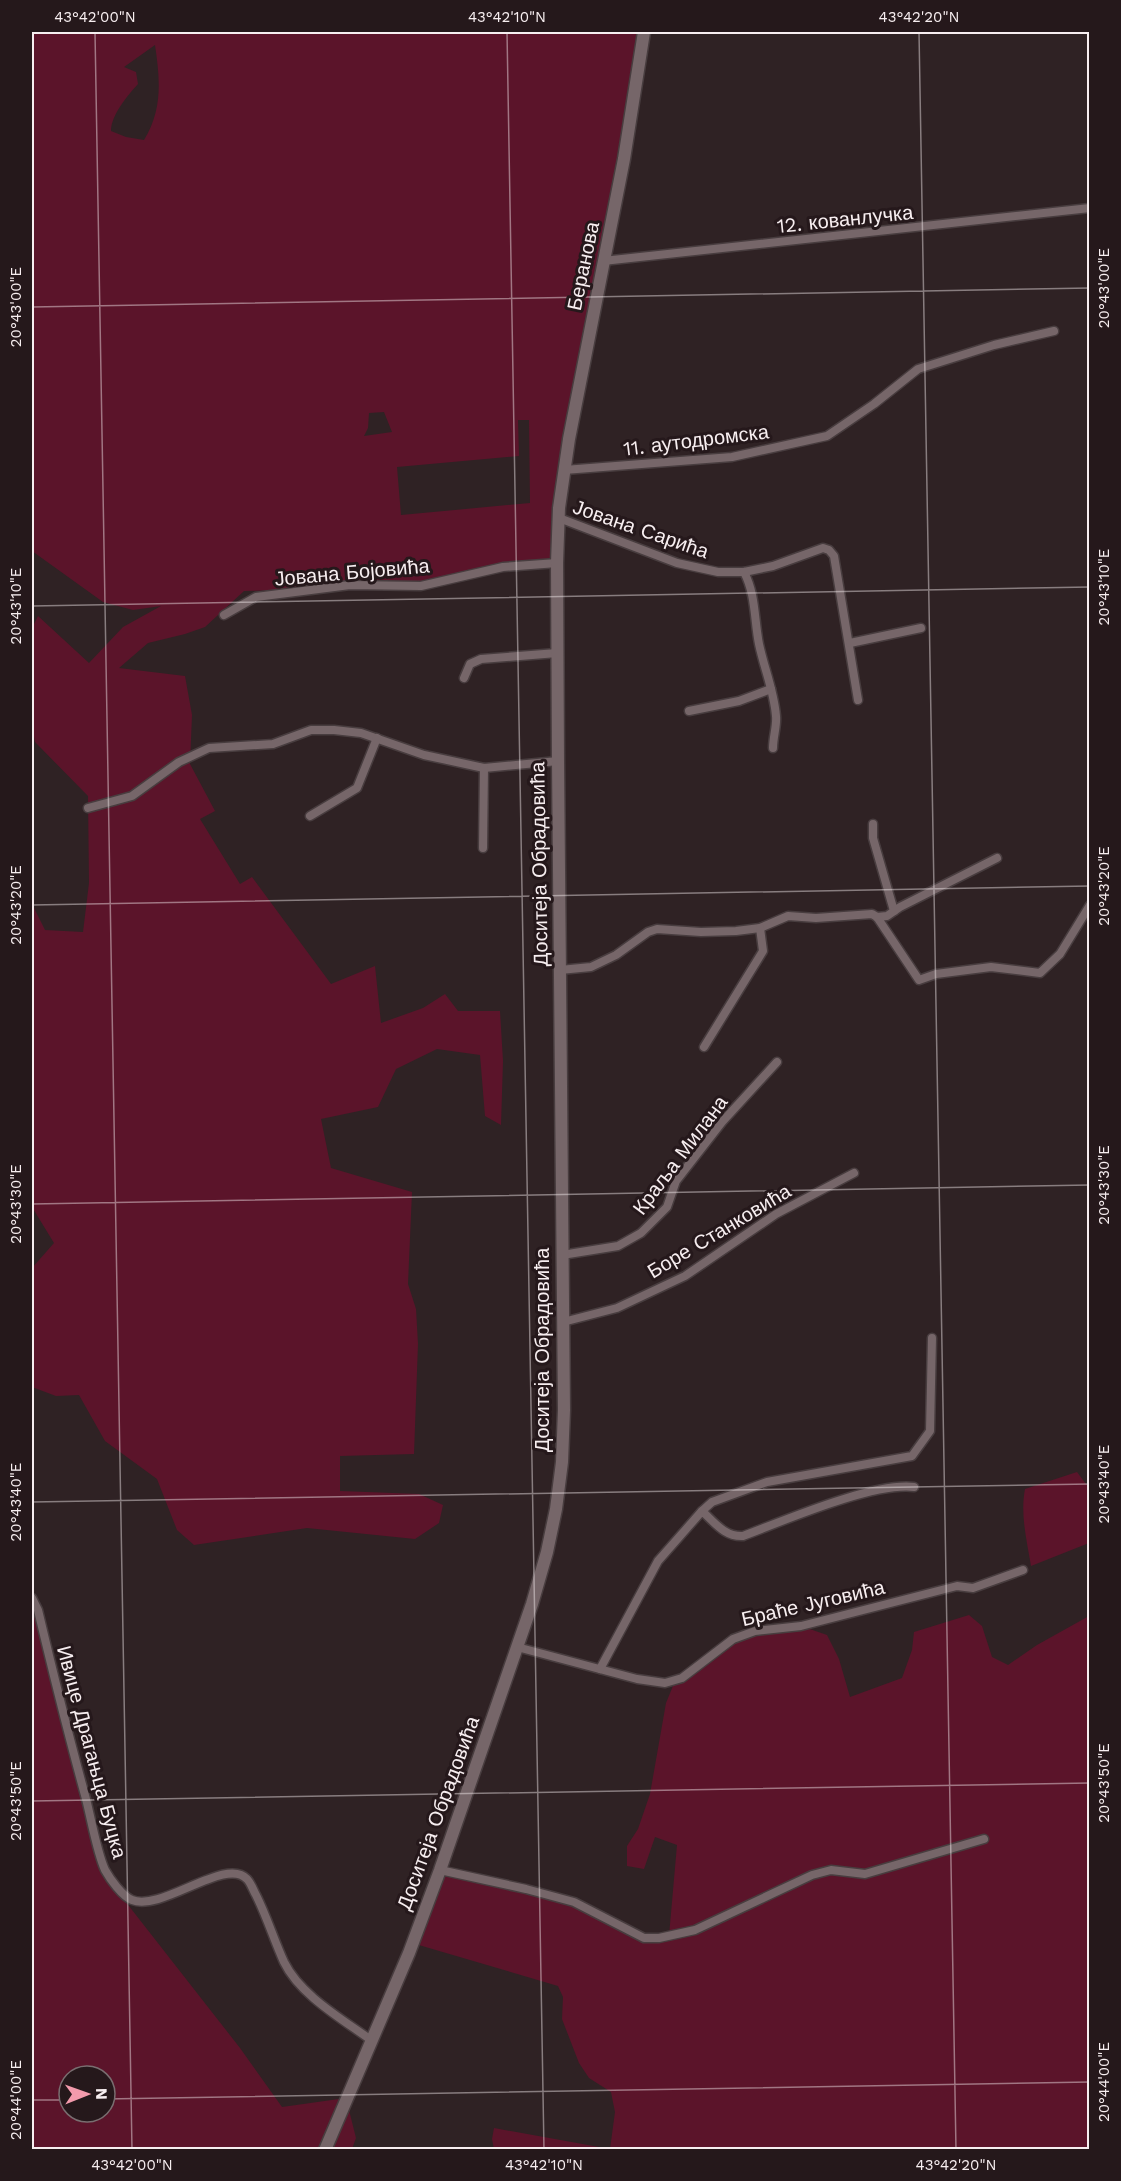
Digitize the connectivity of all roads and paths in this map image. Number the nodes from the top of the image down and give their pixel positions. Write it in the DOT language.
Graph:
graph roads {
  1 [pos="644,32"];
  2 [pos="1089,208"];
  3 [pos="603,261"];
  4 [pos="1054,330"];
  5 [pos="564,470"];
  6 [pos="559,513"];
  7 [pos="557,563"];
  8 [pos="744,572"];
  9 [pos="224,615"];
  10 [pos="921,628"];
  11 [pos="850,643"];
  12 [pos="557,653"];
  13 [pos="464,678"];
  14 [pos="771,690"];
  15 [pos="858,700"];
  16 [pos="689,711"];
  17 [pos="377,738"];
  18 [pos="773,748"];
  19 [pos="558,761"];
  20 [pos="484,768"];
  21 [pos="88,808"];
  22 [pos="310,816"];
  23 [pos="873,824"];
  24 [pos="483,848"];
  25 [pos="997,858"];
  26 [pos="1089,905"];
  27 [pos="894,911"];
  28 [pos="877,917"];
  29 [pos="760,928"];
  30 [pos="560,970"];
  31 [pos="704,1047"];
  32 [pos="777,1062"];
  33 [pos="855,1173"];
  34 [pos="562,1255"];
  35 [pos="563,1322"];
  36 [pos="932,1338"];
  37 [pos="914,1487"];
  38 [pos="702,1511"];
  39 [pos="1023,1570"];
  40 [pos="32,1598"];
  41 [pos="517,1647"];
  42 [pos="600,1669"];
  43 [pos="984,1839"];
  44 [pos="440,1870"];
  45 [pos="371,2040"];
  46 [pos="325,2150"];
  1 -- 3 [label="main road, Беранова"];
  2 -- 3 [label="street, 12. кованлучка"];
  3 -- 5 [label="main road, Беранова"];
  4 -- 5 [label="street, 11. аутодромска"];
  5 -- 6 [label="main road, Беранова"];
  6 -- 7 [label="main road, Доситеја Обрадовића"];
  6 -- 8 [label="street, Јована Сарића"];
  7 -- 9 [label="street, Јована Бојовића"];
  7 -- 12 [label="main road, Доситеја Обрадовића"];
  8 -- 11 [label="street, Јована Сарића"];
  8 -- 14 [label="street"];
  10 -- 11 [label="street"];
  11 -- 15 [label="street, Јована Сарића"];
  12 -- 13 [label="street"];
  12 -- 19 [label="main road, Доситеја Обрадовића"];
  14 -- 16 [label="street"];
  14 -- 18 [label="street"];
  17 -- 20 [label="street"];
  17 -- 21 [label="street"];
  17 -- 22 [label="street"];
  19 -- 20 [label="street"];
  19 -- 30 [label="main road, Доситеја Обрадовића"];
  20 -- 24 [label="street"];
  23 -- 27 [label="street"];
  25 -- 27 [label="street"];
  26 -- 28 [label="street"];
  27 -- 28 [label="street"];
  28 -- 29 [label="street"];
  29 -- 30 [label="street"];
  29 -- 31 [label="street"];
  30 -- 34 [label="main road, Доситеја Обрадовића"];
  32 -- 34 [label="street, Краља Милана"];
  33 -- 35 [label="street, Боре Станковића"];
  34 -- 35 [label="main road, Доситеја Обрадовића"];
  35 -- 41 [label="main road, Доситеја Обрадовића"];
  36 -- 38 [label="street"];
  37 -- 38 [label="street"];
  38 -- 42 [label="street"];
  39 -- 42 [label="street, Браће Југовића"];
  40 -- 45 [label="street, Ивице Драгањца Буцка"];
  41 -- 42 [label="street, Браће Југовића"];
  41 -- 44 [label="main road, Доситеја Обрадовића"];
  43 -- 44 [label="street"];
  44 -- 45 [label="main road, Доситеја Обрадовића"];
  45 -- 46 [label="main road, Доситеја Обрадовића"];
}
